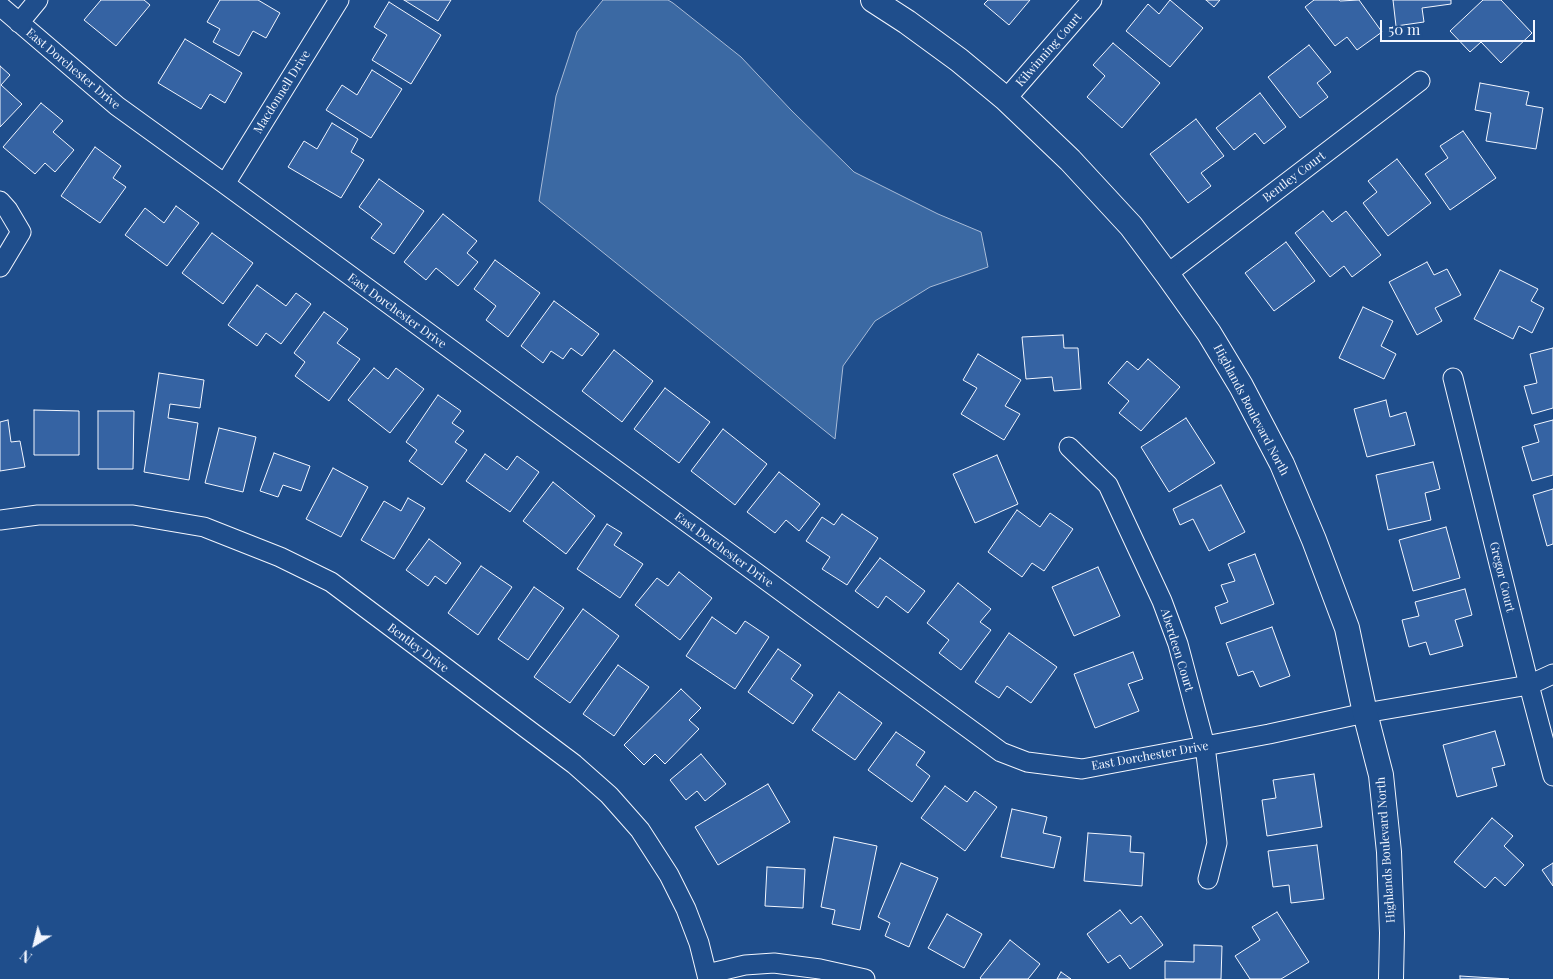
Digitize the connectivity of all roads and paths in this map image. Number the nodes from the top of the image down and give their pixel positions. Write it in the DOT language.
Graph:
graph roads {
  1 [pos="38,0"];
  2 [pos="339,0"];
  3 [pos="873,0"];
  4 [pos="1092,0"];
  5 [pos="0,6"];
  6 [pos="20,23"];
  7 [pos="1420,81"];
  8 [pos="1006,99"];
  9 [pos="225,184"];
  10 [pos="0,201"];
  11 [pos="0,267"];
  12 [pos="1167,274"];
  13 [pos="1453,378"];
  14 [pos="1069,447"];
  15 [pos="0,520"];
  16 [pos="1553,674"];
  17 [pos="1529,685"];
  18 [pos="1365,713"];
  19 [pos="1206,746"];
  20 [pos="1553,776"];
  21 [pos="1208,878"];
  22 [pos="708,977"];
  23 [pos="865,979"];
  24 [pos="1391,979"];
  1 -- 6 [label="street"];
  2 -- 9 [label="street, Macdonnell Drive"];
  3 -- 8 [label="street, Highlands Boulevard North"];
  4 -- 8 [label="street, Kilwinning Court"];
  5 -- 6 [label="street, East Dorchester Drive"];
  6 -- 9 [label="street, East Dorchester Drive"];
  7 -- 12 [label="street, Bentley Court"];
  8 -- 12 [label="street, Highlands Boulevard North"];
  9 -- 19 [label="street, East Dorchester Drive"];
  10 -- 11 [label="street"];
  12 -- 18 [label="street, Highlands Boulevard North"];
  13 -- 17 [label="street, Gregor Court"];
  14 -- 19 [label="street, Aberdeen Court"];
  15 -- 22 [label="street, Bentley Drive"];
  16 -- 17 [label="street, East Dorchester Drive"];
  17 -- 18 [label="street, East Dorchester Drive"];
  17 -- 20 [label="street, Gregor Court"];
  18 -- 19 [label="street, East Dorchester Drive"];
  18 -- 24 [label="street, Highlands Boulevard North"];
  19 -- 21 [label="street, Aberdeen Court"];
  22 -- 23 [label="street"];
}
